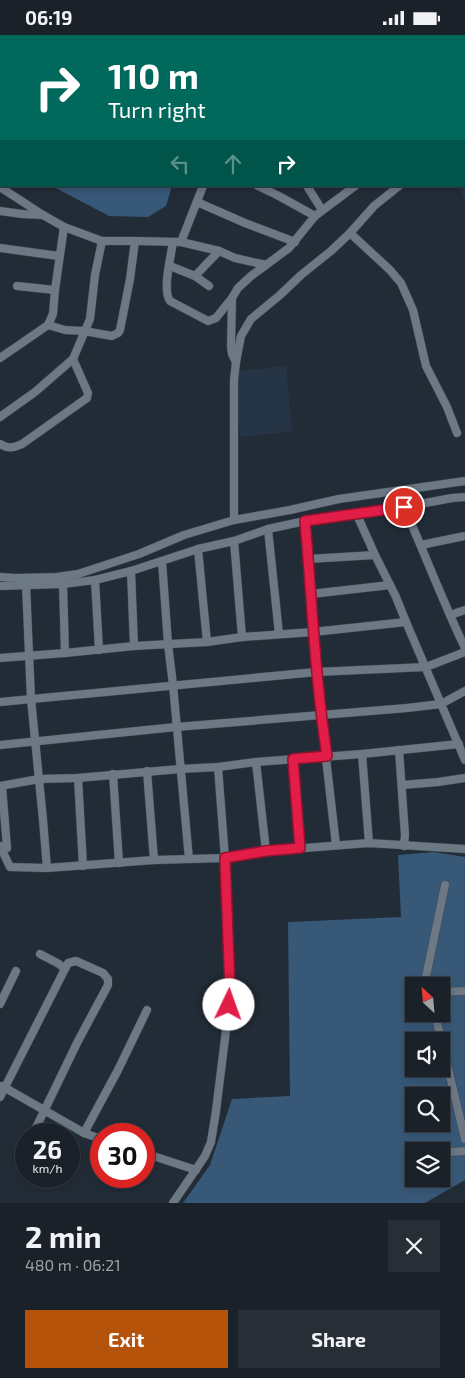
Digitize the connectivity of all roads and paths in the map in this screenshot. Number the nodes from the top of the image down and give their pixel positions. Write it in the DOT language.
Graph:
graph roads {
  1 [pos="0,187"];
  2 [pos="203,187"];
  3 [pos="260,187"];
  4 [pos="281,187"];
  5 [pos="307,187"];
  6 [pos="398,187"];
  7 [pos="351,188"];
  8 [pos="278,195"];
  9 [pos="197,203"];
  10 [pos="0,211"];
  11 [pos="319,213"];
  12 [pos="43,215"];
  13 [pos="64,227"];
  14 [pos="350,233"];
  15 [pos="102,241"];
  16 [pos="135,241"];
  17 [pos="177,242"];
  18 [pos="296,242"];
  19 [pos="0,248"];
  20 [pos="219,251"];
  21 [pos="59,255"];
  22 [pos="170,265"];
  23 [pos="266,265"];
  24 [pos="195,276"];
  25 [pos="17,286"];
  26 [pos="209,286"];
  27 [pos="55,290"];
  28 [pos="232,298"];
  29 [pos="48,325"];
  30 [pos="84,331"];
  31 [pos="0,358"];
  32 [pos="73,359"];
  33 [pos="236,362"];
  34 [pos="0,417"];
  35 [pos="457,433"];
  36 [pos="0,444"];
  37 [pos="465,481"];
  38 [pos="465,497"];
  39 [pos="404,507"];
  40 [pos="357,515"];
  41 [pos="234,520"];
  42 [pos="305,521"];
  43 [pos="268,529"];
  44 [pos="465,535"];
  45 [pos="234,541"];
  46 [pos="421,545"];
  47 [pos="198,549"];
  48 [pos="375,555"];
  49 [pos="308,559"];
  50 [pos="162,561"];
  51 [pos="131,571"];
  52 [pos="0,577"];
  53 [pos="95,580"];
  54 [pos="63,584"];
  55 [pos="26,585"];
  56 [pos="390,585"];
  57 [pos="0,586"];
  58 [pos="311,594"];
  59 [pos="465,610"];
  60 [pos="450,615"];
  61 [pos="406,622"];
  62 [pos="314,632"];
  63 [pos="279,634"];
  64 [pos="242,637"];
  65 [pos="207,642"];
  66 [pos="168,644"];
  67 [pos="134,646"];
  68 [pos="465,648"];
  69 [pos="99,650"];
  70 [pos="465,652"];
  71 [pos="65,653"];
  72 [pos="29,656"];
  73 [pos="0,658"];
  74 [pos="426,667"];
  75 [pos="316,672"];
  76 [pos="173,685"];
  77 [pos="465,691"];
  78 [pos="31,699"];
  79 [pos="0,702"];
  80 [pos="441,704"];
  81 [pos="320,715"];
  82 [pos="176,727"];
  83 [pos="36,740"];
  84 [pos="459,744"];
  85 [pos="0,745"];
  86 [pos="399,749"];
  87 [pos="362,754"];
  88 [pos="327,756"];
  89 [pos="293,759"];
  90 [pos="465,760"];
  91 [pos="256,762"];
  92 [pos="218,767"];
  93 [pos="180,769"];
  94 [pos="148,771"];
  95 [pos="113,774"];
  96 [pos="78,778"];
  97 [pos="465,778"];
  98 [pos="39,779"];
  99 [pos="402,785"];
  100 [pos="1,786"];
  101 [pos="369,843"];
  102 [pos="336,845"];
  103 [pos="404,846"];
  104 [pos="4,847"];
  105 [pos="300,848"];
  106 [pos="465,849"];
  107 [pos="266,851"];
  108 [pos="225,858"];
  109 [pos="189,859"];
  110 [pos="154,860"];
  111 [pos="119,863"];
  112 [pos="82,866"];
  113 [pos="47,868"];
  114 [pos="444,885"];
  115 [pos="40,954"];
  116 [pos="65,969"];
  117 [pos="16,971"];
  118 [pos="426,977"];
  119 [pos="465,991"];
  120 [pos="450,992"];
  121 [pos="0,1004"];
  122 [pos="148,1009"];
  123 [pos="436,1023"];
  124 [pos="2,1087"];
  125 [pos="0,1097"];
  126 [pos="44,1111"];
  127 [pos="38,1123"];
  128 [pos="84,1133"];
  129 [pos="90,1135"];
  130 [pos="465,1139"];
  131 [pos="465,1151"];
  132 [pos="450,1152"];
  133 [pos="155,1157"];
  134 [pos="196,1170"];
  135 [pos="173,1203"];
  1 -- 12 [label="street"];
  2 -- 9 [label="street"];
  3 -- 8 [label="street"];
  4 -- 8 [label="street"];
  5 -- 11 [label="street"];
  6 -- 14 [label="street"];
  7 -- 11 [label="street"];
  8 -- 11 [label="street"];
  9 -- 17 [label="street"];
  9 -- 18 [label="street"];
  10 -- 12 [label="street"];
  11 -- 18 [label="street"];
  12 -- 13 [label="street"];
  13 -- 15 [label="street"];
  13 -- 21 [label="street"];
  14 -- 33 [label="street"];
  14 -- 35 [label="street"];
  15 -- 16 [label="street"];
  15 -- 30 [label="street"];
  16 -- 17 [label="street"];
  16 -- 30 [label="street"];
  17 -- 20 [label="street"];
  17 -- 22 [label="street"];
  18 -- 23 [label="street"];
  19 -- 21 [label="street"];
  20 -- 23 [label="street"];
  20 -- 24 [label="street"];
  21 -- 27 [label="street"];
  22 -- 24 [label="street"];
  22 -- 28 [label="street"];
  23 -- 28 [label="street"];
  24 -- 26 [label="street"];
  25 -- 27 [label="street"];
  27 -- 29 [label="street"];
  28 -- 33 [label="street"];
  29 -- 30 [label="street"];
  29 -- 31 [label="street"];
  30 -- 32 [label="street"];
  32 -- 34 [label="street"];
  32 -- 36 [label="street"];
  33 -- 41 [label="street"];
  37 -- 41 [label="street"];
  38 -- 39 [label="street"];
  39 -- 40 [label="street"];
  39 -- 46 [label="street"];
  40 -- 42 [label="street"];
  40 -- 48 [label="street"];
  41 -- 52 [label="street"];
  42 -- 43 [label="street"];
  42 -- 49 [label="street"];
  43 -- 45 [label="street"];
  43 -- 63 [label="street"];
  44 -- 46 [label="street"];
  45 -- 47 [label="street"];
  45 -- 64 [label="street"];
  46 -- 60 [label="street"];
  47 -- 50 [label="street"];
  47 -- 65 [label="street"];
  48 -- 49 [label="street"];
  48 -- 56 [label="street"];
  49 -- 58 [label="street"];
  50 -- 51 [label="street"];
  50 -- 66 [label="street"];
  51 -- 53 [label="street"];
  51 -- 67 [label="street"];
  53 -- 54 [label="street"];
  53 -- 69 [label="street"];
  54 -- 55 [label="street"];
  54 -- 71 [label="street"];
  55 -- 57 [label="street"];
  55 -- 72 [label="street"];
  56 -- 58 [label="street"];
  56 -- 61 [label="street"];
  58 -- 62 [label="street"];
  59 -- 60 [label="street"];
  60 -- 68 [label="street"];
  61 -- 62 [label="street"];
  61 -- 74 [label="street"];
  62 -- 63 [label="street"];
  62 -- 75 [label="street"];
  63 -- 64 [label="street"];
  64 -- 65 [label="street"];
  65 -- 66 [label="street"];
  66 -- 67 [label="street"];
  66 -- 76 [label="street"];
  67 -- 69 [label="street"];
  69 -- 71 [label="street"];
  70 -- 74 [label="street"];
  71 -- 72 [label="street"];
  72 -- 73 [label="street"];
  72 -- 78 [label="street"];
  74 -- 75 [label="street"];
  74 -- 80 [label="street"];
  75 -- 76 [label="street"];
  75 -- 81 [label="street"];
  76 -- 78 [label="street"];
  76 -- 82 [label="street"];
  77 -- 80 [label="street"];
  78 -- 79 [label="street"];
  78 -- 83 [label="street"];
  80 -- 81 [label="street"];
  80 -- 84 [label="street"];
  81 -- 82 [label="street"];
  81 -- 88 [label="street"];
  82 -- 83 [label="street"];
  82 -- 93 [label="street"];
  83 -- 85 [label="street"];
  83 -- 98 [label="street"];
  84 -- 86 [label="street"];
  84 -- 90 [label="street"];
  86 -- 87 [label="street"];
  86 -- 99 [label="street"];
  87 -- 88 [label="street"];
  87 -- 101 [label="street"];
  88 -- 89 [label="street"];
  88 -- 102 [label="street"];
  89 -- 91 [label="street"];
  89 -- 105 [label="street"];
  91 -- 92 [label="street"];
  91 -- 107 [label="street"];
  92 -- 93 [label="street"];
  92 -- 108 [label="street"];
  93 -- 94 [label="street"];
  93 -- 109 [label="street"];
  94 -- 95 [label="street"];
  94 -- 110 [label="street"];
  95 -- 96 [label="street"];
  95 -- 111 [label="street"];
  96 -- 98 [label="street"];
  96 -- 112 [label="street"];
  97 -- 99 [label="street"];
  98 -- 100 [label="street"];
  98 -- 113 [label="street"];
  99 -- 103 [label="street"];
  100 -- 104 [label="street"];
  101 -- 102 [label="street"];
  101 -- 103 [label="street"];
  102 -- 105 [label="street"];
  103 -- 106 [label="street"];
  104 -- 113 [label="street"];
  105 -- 107 [label="street"];
  107 -- 108 [label="street"];
  108 -- 109 [label="street"];
  108 -- 134 [label="street"];
  109 -- 110 [label="street"];
  110 -- 111 [label="street"];
  111 -- 112 [label="street"];
  112 -- 113 [label="street"];
  114 -- 118 [label="street"];
  115 -- 116 [label="street"];
  116 -- 124 [label="street"];
  116 -- 126 [label="street"];
  117 -- 121 [label="street"];
  119 -- 120 [label="street"];
  122 -- 128 [label="street"];
  123 -- 130 [label="street"];
  124 -- 125 [label="street"];
  124 -- 126 [label="street"];
  126 -- 127 [label="street"];
  126 -- 128 [label="street"];
  128 -- 129 [label="street"];
  131 -- 132 [label="street"];
  133 -- 134 [label="street"];
  134 -- 135 [label="street"];
}
